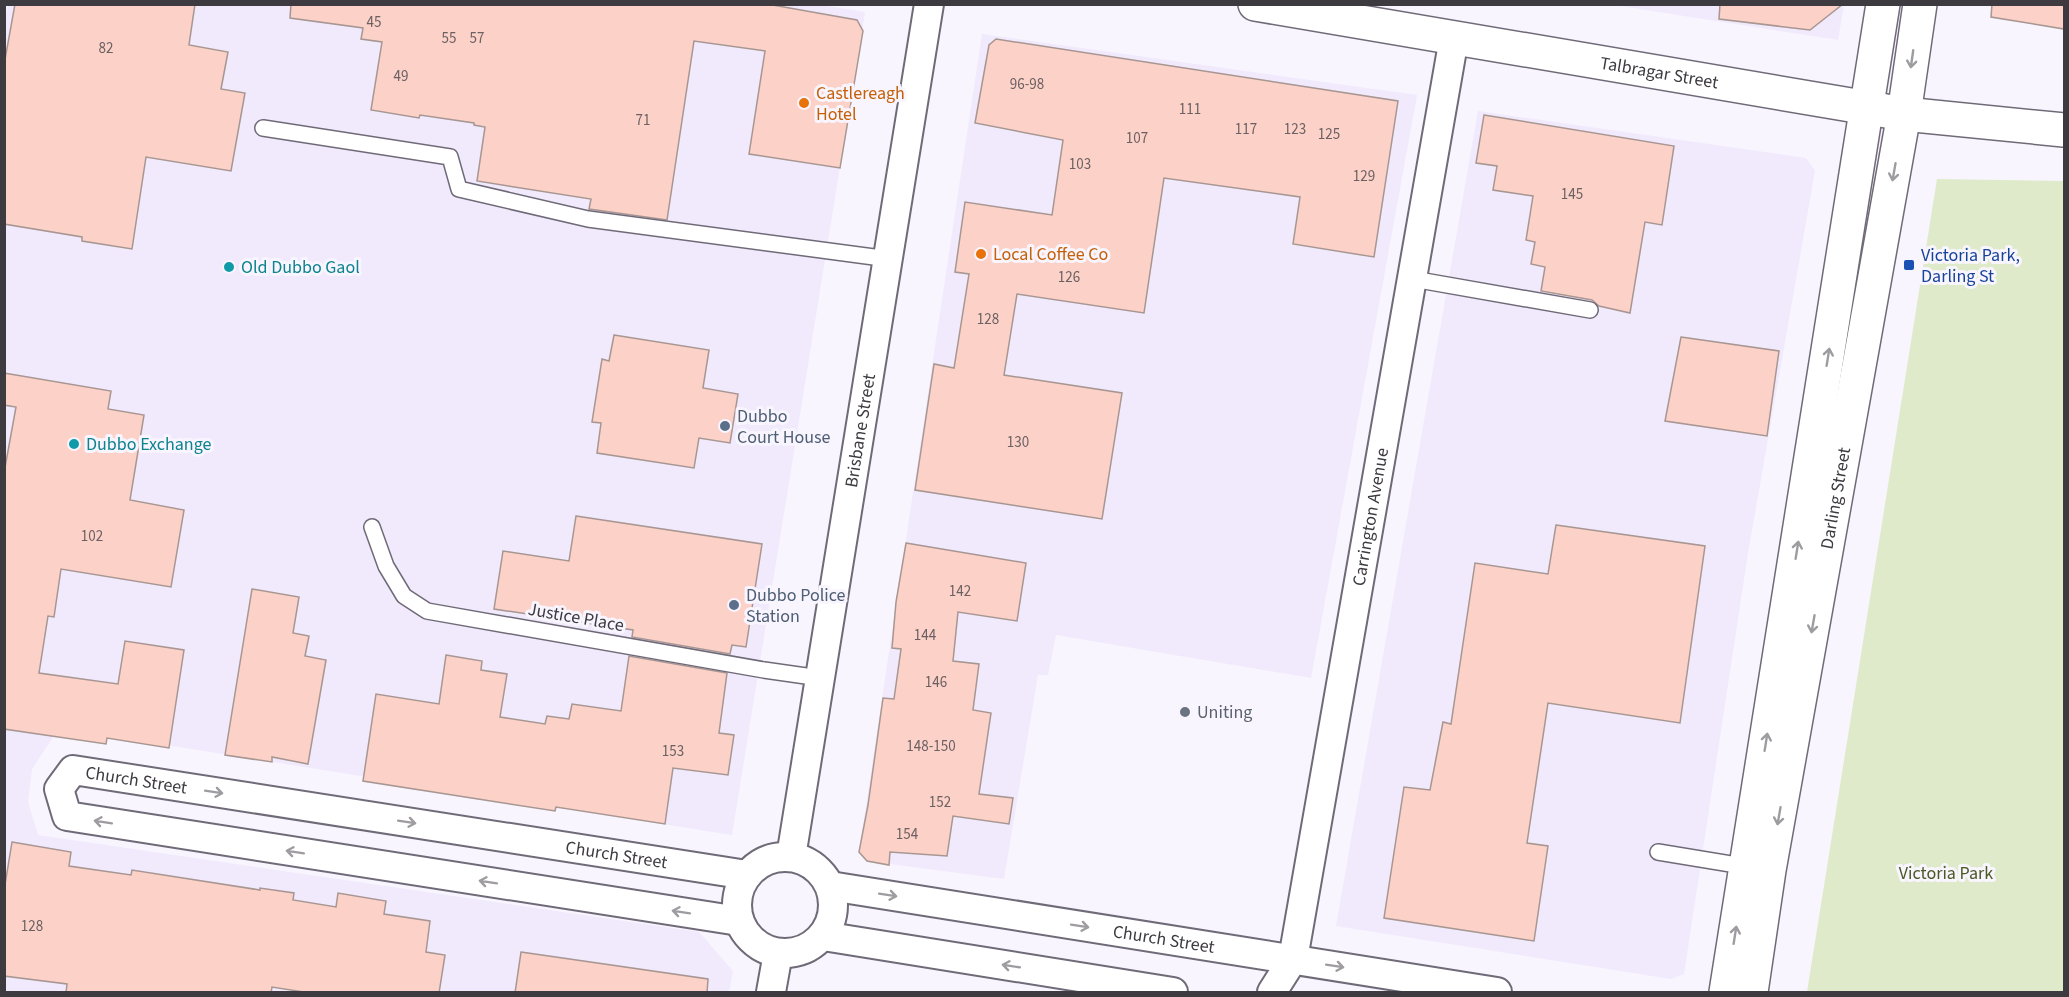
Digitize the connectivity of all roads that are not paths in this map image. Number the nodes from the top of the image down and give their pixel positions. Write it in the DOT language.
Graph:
graph roads {
  1 [pos="929,4"];
  2 [pos="1255,4"];
  3 [pos="1883,4"];
  4 [pos="1920,4"];
  5 [pos="1454,38"];
  6 [pos="1868,108"];
  7 [pos="1904,114"];
  8 [pos="263,128"];
  9 [pos="2064,130"];
  10 [pos="889,259"];
  11 [pos="1413,279"];
  12 [pos="1590,310"];
  13 [pos="372,527"];
  14 [pos="820,678"];
  15 [pos="1658,852"];
  16 [pos="791,857"];
  17 [pos="1758,868"];
  18 [pos="747,875"];
  19 [pos="830,886"];
  20 [pos="739,921"];
  21 [pos="823,936"];
  22 [pos="778,953"];
  23 [pos="1293,959"];
  24 [pos="771,993"];
  25 [pos="1173,993"];
  26 [pos="1272,993"];
  27 [pos="1497,993"];
  28 [pos="1726,993"];
  29 [pos="1751,993"];
  1 -- 10 [label="street, Brisbane Street"];
  2 -- 5 [label="street, Talbragar Street"];
  3 -- 6 [label="street, Darling Street"];
  4 -- 7 [label="street, Darling Street, one-way"];
  5 -- 6 [label="street, Talbragar Street"];
  5 -- 11 [label="street, Carrington Avenue"];
  6 -- 7 [label="street, Talbragar Street"];
  17 -- 6 [label="street, Darling Street, one-way"];
  7 -- 9 [label="street, Talbragar Street"];
  7 -- 17 [label="street, Darling Street, one-way"];
  8 -- 10 [label="lane"];
  10 -- 14 [label="street, Brisbane Street"];
  11 -- 12 [label="lane"];
  11 -- 23 [label="street, Carrington Avenue"];
  13 -- 14 [label="lane, Justice Place"];
  14 -- 16 [label="street, Brisbane Street"];
  15 -- 17 [label="lane"];
  16 -- 18 [label="street"];
  16 -- 19 [label="street"];
  28 -- 17 [label="street, Darling Street, one-way"];
  17 -- 29 [label="street, Darling Street"];
  18 -- 20 [label="street"];
  20 -- 18 [label="street, Church Street, one-way"];
  19 -- 21 [label="street"];
  19 -- 23 [label="street, Church Street, one-way"];
  20 -- 22 [label="street"];
  21 -- 22 [label="street"];
  25 -- 21 [label="street, one-way"];
  22 -- 24 [label="street"];
  23 -- 26 [label="street, Carrington Avenue"];
  23 -- 27 [label="street, Church Street, one-way"];
}
